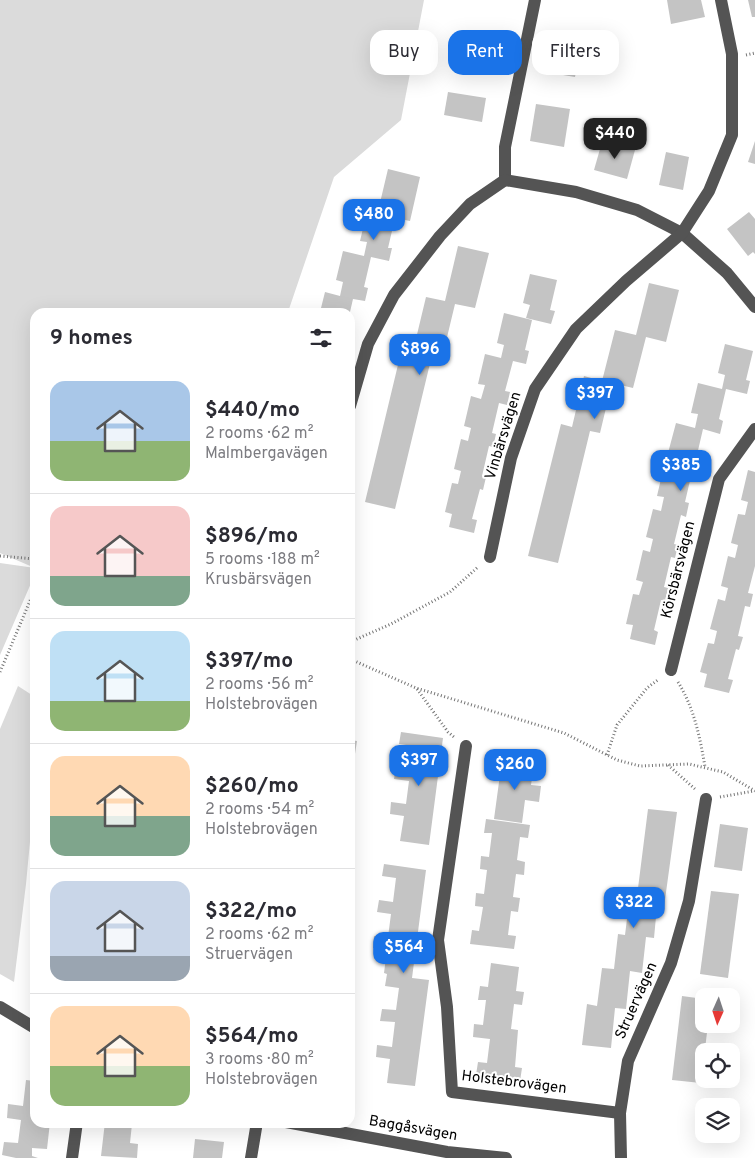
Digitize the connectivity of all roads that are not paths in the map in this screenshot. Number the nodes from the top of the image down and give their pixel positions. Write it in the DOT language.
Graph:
graph roads {
  1 [pos="535,0"];
  2 [pos="721,0"];
  3 [pos="505,180"];
  4 [pos="682,233"];
  5 [pos="755,307"];
  6 [pos="355,389"];
  7 [pos="755,429"];
  8 [pos="490,557"];
  9 [pos="672,670"];
  10 [pos="466,746"];
  11 [pos="706,799"];
  12 [pos="0,1007"];
  13 [pos="30,1025"];
  14 [pos="620,1113"];
  15 [pos="76,1128"];
  16 [pos="256,1128"];
  17 [pos="315,1128"];
  18 [pos="446,1155"];
  19 [pos="72,1158"];
  20 [pos="251,1158"];
  21 [pos="506,1158"];
  22 [pos="621,1158"];
  1 -- 3 [label="street"];
  2 -- 4 [label="street, Vinbärsvägen"];
  3 -- 4 [label="street"];
  3 -- 6 [label="street"];
  4 -- 5 [label="street"];
  4 -- 8 [label="street, Vinbärsvägen"];
  7 -- 9 [label="street, Körsbärsvägen"];
  10 -- 14 [label="street, Holstebrovägen"];
  11 -- 14 [label="street, Struervägen"];
  12 -- 13 [label="street"];
  14 -- 22 [label="street, Struervägen"];
  15 -- 19 [label="street"];
  16 -- 20 [label="street"];
  17 -- 18 [label="street, Baggåsvägen"];
  18 -- 21 [label="street, Baggåsvägen"];
}
